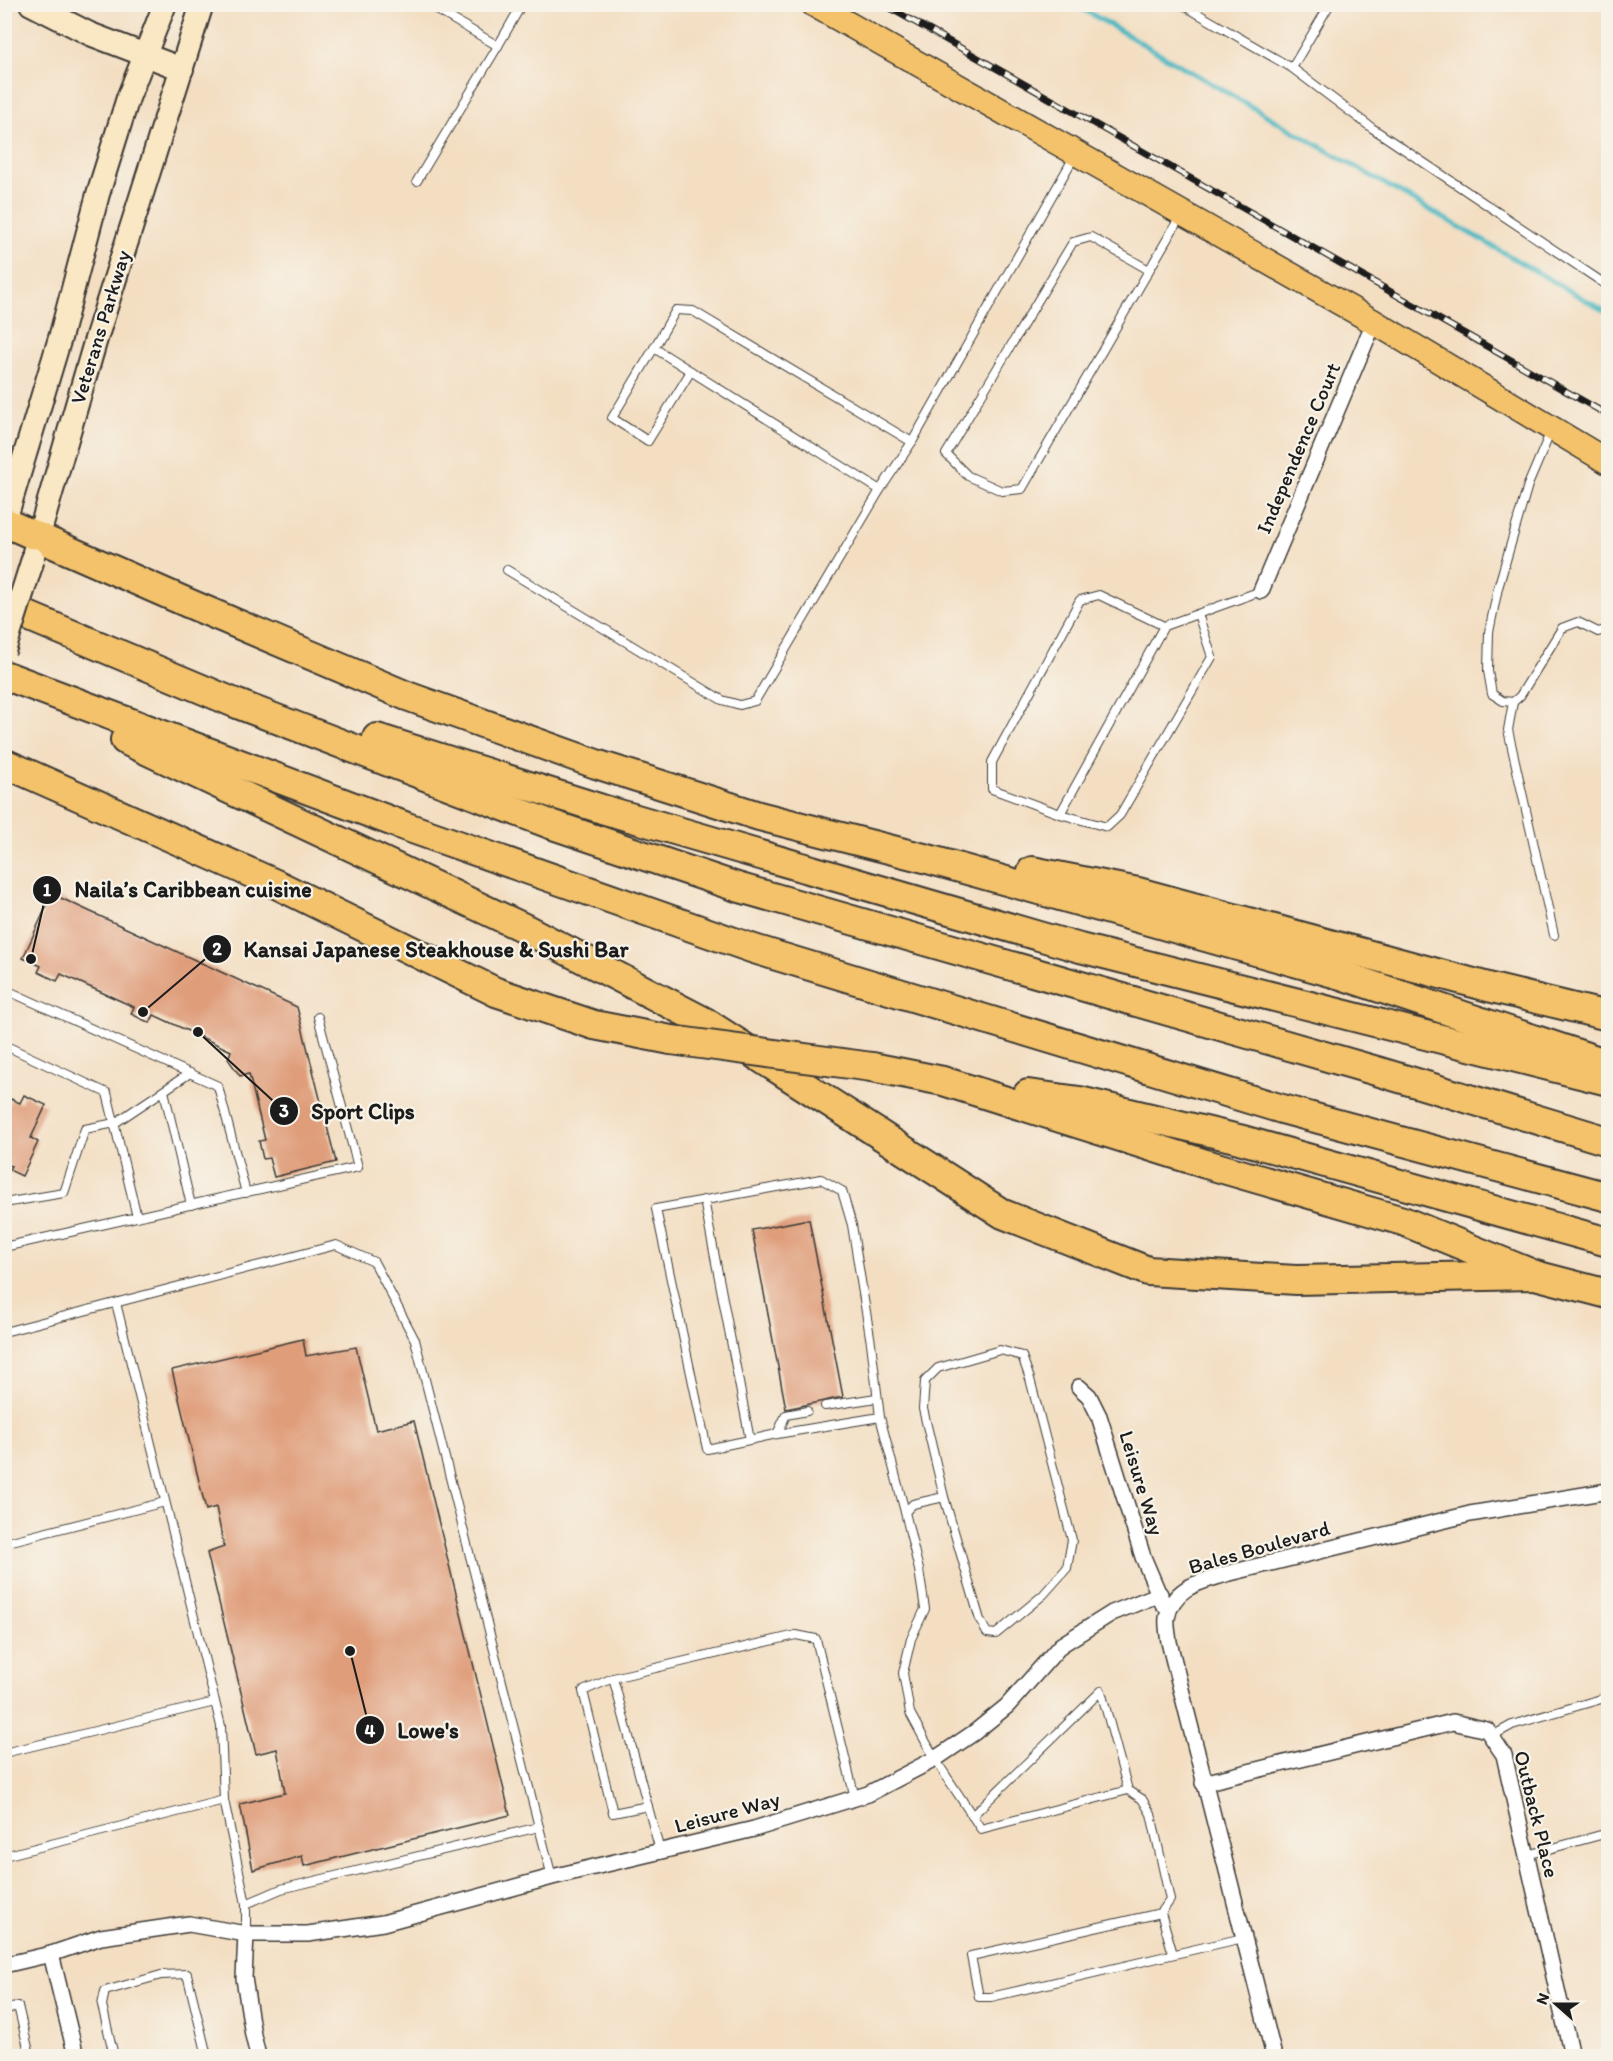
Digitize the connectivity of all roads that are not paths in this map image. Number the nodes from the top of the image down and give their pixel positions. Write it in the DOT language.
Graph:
graph roads {
  1 [pos="31,4"];
  2 [pos="165,4"];
  3 [pos="202,4"];
  4 [pos="427,4"];
  5 [pos="522,4"];
  6 [pos="813,4"];
  7 [pos="1181,4"];
  8 [pos="1330,4"];
  9 [pos="498,46"];
  10 [pos="145,55"];
  11 [pos="1292,68"];
  12 [pos="182,69"];
  13 [pos="1076,153"];
  14 [pos="417,181"];
  15 [pos="1182,213"];
  16 [pos="1149,270"];
  17 [pos="1608,286"];
  18 [pos="1374,322"];
  19 [pos="654,348"];
  20 [pos="691,371"];
  21 [pos="1553,428"];
  22 [pos="912,442"];
  23 [pos="1608,462"];
  24 [pos="880,490"];
  25 [pos="5,523"];
  26 [pos="35,548"];
  27 [pos="507,570"];
  28 [pos="1261,591"];
  29 [pos="4,606"];
  30 [pos="1198,614"];
  31 [pos="1164,626"];
  32 [pos="1608,629"];
  33 [pos="4,651"];
  34 [pos="146,666"];
  35 [pos="4,675"];
  36 [pos="4,683"];
  37 [pos="1513,702"];
  38 [pos="4,763"];
  39 [pos="1060,814"];
  40 [pos="759,816"];
  41 [pos="1554,935"];
  42 [pos="4,989"];
  43 [pos="1608,1016"];
  44 [pos="318,1017"];
  45 [pos="4,1045"];
  46 [pos="1608,1064"];
  47 [pos="190,1073"];
  48 [pos="943,1081"];
  49 [pos="1608,1082"];
  50 [pos="164,1091"];
  51 [pos="115,1124"];
  52 [pos="1608,1141"];
  53 [pos="246,1193"];
  54 [pos="1608,1197"];
  55 [pos="704,1200"];
  56 [pos="4,1203"];
  57 [pos="191,1205"];
  58 [pos="137,1217"];
  59 [pos="1608,1242"];
  60 [pos="4,1247"];
  61 [pos="1535,1275"];
  62 [pos="1608,1294"];
  63 [pos="116,1303"];
  64 [pos="4,1332"];
  65 [pos="1079,1387"];
  66 [pos="876,1398"];
  67 [pos="825,1406"];
  68 [pos="807,1410"];
  69 [pos="879,1417"];
  70 [pos="777,1434"];
  71 [pos="750,1440"];
  72 [pos="1608,1491"];
  73 [pos="944,1497"];
  74 [pos="165,1502"];
  75 [pos="905,1512"];
  76 [pos="4,1543"];
  77 [pos="1160,1594"];
  78 [pos="1167,1618"];
  79 [pos="612,1677"];
  80 [pos="1608,1697"];
  81 [pos="215,1702"];
  82 [pos="1492,1736"];
  83 [pos="4,1753"];
  84 [pos="935,1759"];
  85 [pos="1203,1783"];
  86 [pos="1128,1790"];
  87 [pos="855,1798"];
  88 [pos="224,1800"];
  89 [pos="648,1806"];
  90 [pos="972,1816"];
  91 [pos="538,1827"];
  92 [pos="1608,1833"];
  93 [pos="660,1851"];
  94 [pos="1527,1855"];
  95 [pos="4,1856"];
  96 [pos="552,1877"];
  97 [pos="246,1904"];
  98 [pos="1161,1914"];
  99 [pos="246,1934"];
  100 [pos="1243,1938"];
  101 [pos="51,1954"];
  102 [pos="1173,1954"];
  103 [pos="4,1965"];
  104 [pos="4,2010"];
  105 [pos="30,2056"];
  106 [pos="76,2056"];
  107 [pos="114,2056"];
  108 [pos="207,2056"];
  109 [pos="258,2056"];
  110 [pos="1274,2056"];
  111 [pos="1572,2056"];
  1 -- 10 [label="main road"];
  2 -- 10 [label="main road, Veterans Parkway"];
  3 -- 12 [label="main road, Veterans Parkway"];
  4 -- 9 [label="lane"];
  5 -- 9 [label="lane"];
  6 -- 13 [label="main road"];
  7 -- 11 [label="lane"];
  8 -- 11 [label="lane"];
  9 -- 14 [label="lane"];
  10 -- 12 [label="main road"];
  10 -- 25 [label="main road, Veterans Parkway"];
  11 -- 17 [label="lane"];
  12 -- 26 [label="main road, Veterans Parkway"];
  13 -- 15 [label="main road"];
  13 -- 22 [label="lane"];
  15 -- 16 [label="lane"];
  15 -- 18 [label="main road"];
  16 -- 16 [label="lane"];
  18 -- 21 [label="main road"];
  18 -- 28 [label="street, Independence Court"];
  19 -- 20 [label="lane"];
  19 -- 20 [label="lane"];
  19 -- 22 [label="lane"];
  20 -- 24 [label="lane"];
  21 -- 23 [label="main road"];
  21 -- 37 [label="lane"];
  22 -- 24 [label="lane"];
  24 -- 27 [label="lane"];
  25 -- 26 [label="highway"];
  26 -- 33 [label="main road, Veterans Parkway, bridge"];
  26 -- 40 [label="highway"];
  28 -- 30 [label="lane"];
  29 -- 34 [label="highway"];
  30 -- 31 [label="lane"];
  30 -- 39 [label="lane"];
  31 -- 39 [label="lane"];
  31 -- 39 [label="lane"];
  32 -- 37 [label="lane"];
  34 -- 49 [label="highway"];
  34 -- 52 [label="highway"];
  35 -- 54 [label="highway"];
  36 -- 61 [label="highway"];
  37 -- 41 [label="lane"];
  38 -- 48 [label="highway, bridge"];
  40 -- 43 [label="highway"];
  40 -- 46 [label="highway"];
  42 -- 47 [label="lane"];
  44 -- 53 [label="lane"];
  45 -- 51 [label="lane"];
  47 -- 50 [label="lane"];
  47 -- 53 [label="lane"];
  48 -- 59 [label="highway"];
  48 -- 61 [label="highway"];
  50 -- 51 [label="lane"];
  50 -- 57 [label="lane"];
  51 -- 56 [label="lane"];
  51 -- 58 [label="lane"];
  53 -- 57 [label="lane"];
  55 -- 66 [label="lane"];
  55 -- 71 [label="lane"];
  55 -- 71 [label="lane"];
  57 -- 58 [label="lane"];
  58 -- 60 [label="lane"];
  61 -- 62 [label="highway"];
  63 -- 64 [label="lane"];
  63 -- 74 [label="lane"];
  63 -- 91 [label="lane"];
  65 -- 77 [label="street, Leisure Way"];
  66 -- 67 [label="lane"];
  66 -- 69 [label="lane"];
  68 -- 70 [label="lane"];
  69 -- 70 [label="lane"];
  69 -- 75 [label="lane"];
  70 -- 71 [label="lane"];
  72 -- 78 [label="street, Bales Boulevard"];
  73 -- 73 [label="lane"];
  73 -- 75 [label="lane"];
  74 -- 76 [label="lane"];
  74 -- 81 [label="lane"];
  75 -- 84 [label="lane"];
  77 -- 78 [label="street, Leisure Way"];
  77 -- 84 [label="street, Leisure Way"];
  78 -- 85 [label="street"];
  79 -- 87 [label="lane"];
  79 -- 89 [label="lane"];
  79 -- 89 [label="lane"];
  80 -- 82 [label="lane"];
  81 -- 83 [label="lane"];
  81 -- 88 [label="lane"];
  82 -- 85 [label="street, Outback Place"];
  82 -- 94 [label="street, Outback Place"];
  84 -- 87 [label="street, Leisure Way"];
  84 -- 90 [label="lane"];
  85 -- 100 [label="street"];
  86 -- 90 [label="lane"];
  86 -- 90 [label="lane"];
  86 -- 98 [label="lane"];
  87 -- 93 [label="street, Leisure Way"];
  88 -- 95 [label="lane"];
  88 -- 97 [label="lane"];
  89 -- 93 [label="lane"];
  91 -- 96 [label="lane"];
  91 -- 97 [label="lane"];
  92 -- 94 [label="lane"];
  93 -- 96 [label="street, Leisure Way"];
  94 -- 111 [label="street, Outback Place"];
  96 -- 99 [label="street, Leisure Way"];
  97 -- 99 [label="lane"];
  98 -- 102 [label="lane"];
  98 -- 102 [label="lane"];
  99 -- 101 [label="street, Leisure Way"];
  99 -- 109 [label="street"];
  100 -- 102 [label="lane"];
  100 -- 110 [label="street"];
  101 -- 103 [label="street, Leisure Way"];
  101 -- 106 [label="street"];
  104 -- 105 [label="lane"];
  107 -- 108 [label="lane"];
}
